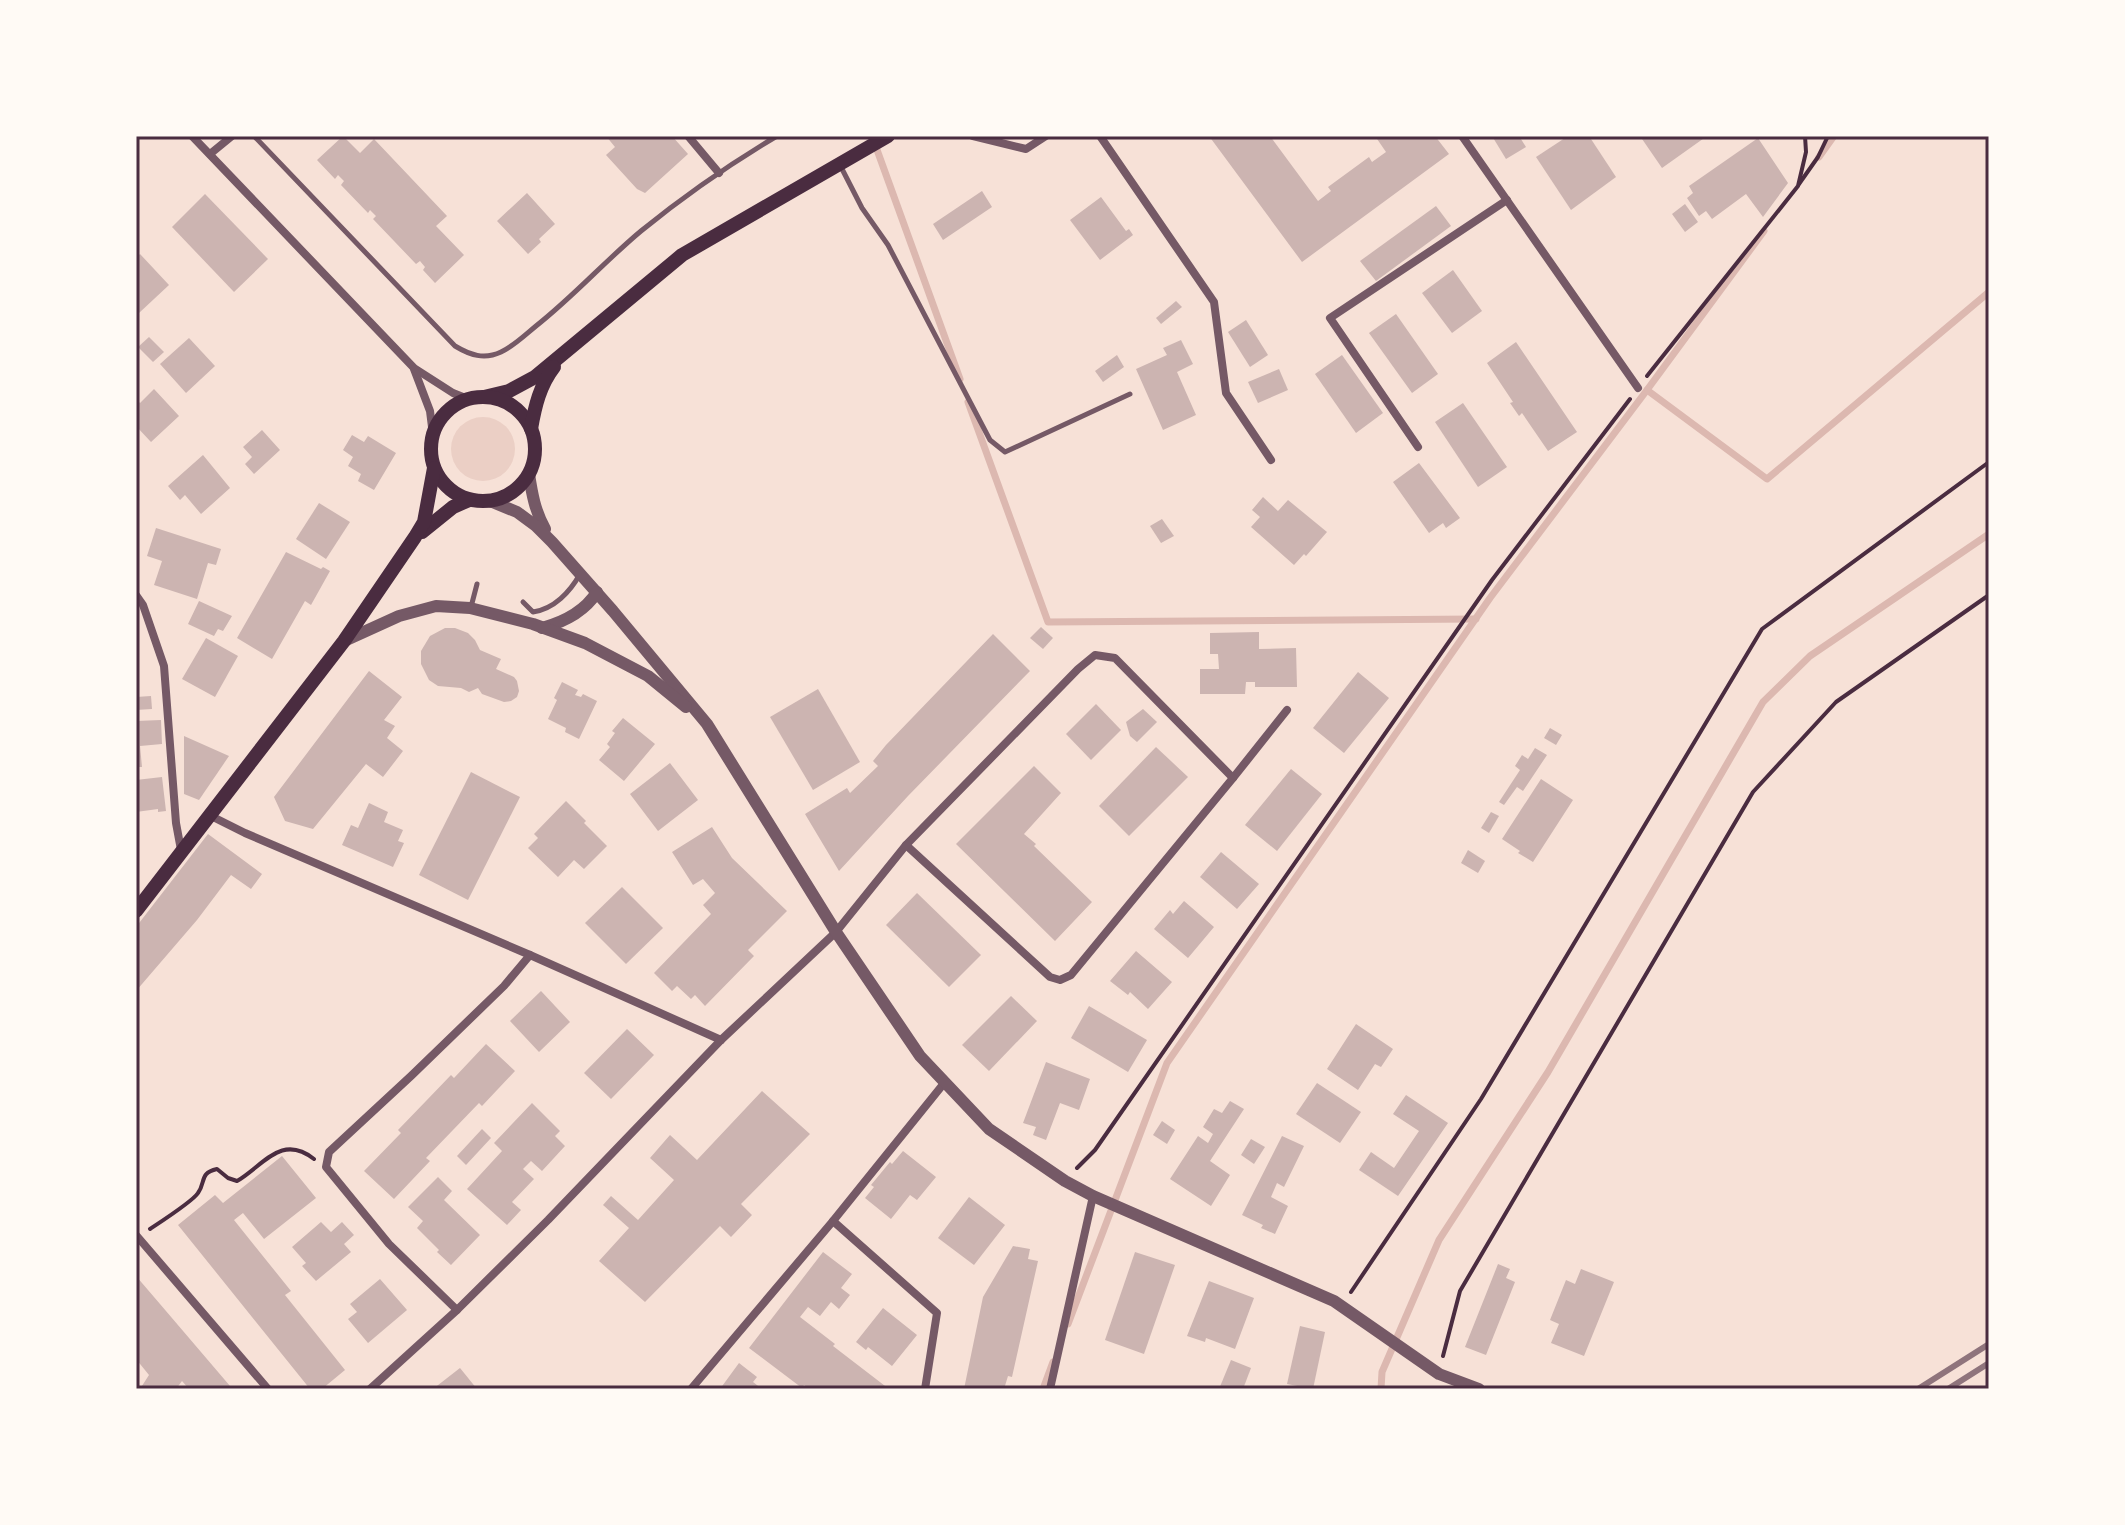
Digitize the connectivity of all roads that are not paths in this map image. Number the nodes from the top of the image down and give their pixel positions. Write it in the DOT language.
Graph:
graph roads {
  1 [pos="192,136"];
  2 [pos="232,136"];
  3 [pos="254,136"];
  4 [pos="688,136"];
  5 [pos="777,136"];
  6 [pos="888,136"];
  7 [pos="973,136"];
  8 [pos="1046,136"];
  9 [pos="1100,136"];
  10 [pos="1462,136"];
  11 [pos="210,154"];
  12 [pos="840,164"];
  13 [pos="719,173"];
  14 [pos="1507,200"];
  15 [pos="569,347"];
  16 [pos="414,368"];
  17 [pos="1638,388"];
  18 [pos="1130,394"];
  19 [pos="484,397"];
  20 [pos="468,399"];
  21 [pos="531,429"];
  22 [pos="433,435"];
  23 [pos="1418,447"];
  24 [pos="1271,460"];
  25 [pos="434,468"];
  26 [pos="529,474"];
  27 [pos="469,500"];
  28 [pos="490,501"];
  29 [pos="415,537"];
  30 [pos="552,542"];
  31 [pos="581,574"];
  32 [pos="477,584"];
  33 [pos="597,592"];
  34 [pos="136,595"];
  35 [pos="523,602"];
  36 [pos="470,608"];
  37 [pos="542,628"];
  38 [pos="344,641"];
  39 [pos="1287,710"];
  40 [pos="707,724"];
  41 [pos="1233,778"];
  42 [pos="209,815"];
  43 [pos="906,845"];
  44 [pos="181,851"];
  45 [pos="136,911"];
  46 [pos="836,932"];
  47 [pos="530,955"];
  48 [pos="721,1040"];
  49 [pos="945,1082"];
  50 [pos="1093,1196"];
  51 [pos="833,1221"];
  52 [pos="137,1236"];
  53 [pos="457,1310"];
  54 [pos="268,1389"];
  55 [pos="370,1389"];
  56 [pos="691,1389"];
  57 [pos="925,1389"];
  58 [pos="1050,1389"];
  59 [pos="1479,1389"];
  1 -- 11 [label="street"];
  2 -- 11 [label="street"];
  3 -- 13 [label="lane"];
  4 -- 13 [label="street"];
  5 -- 13 [label="lane"];
  6 -- 12 [label="main road"];
  7 -- 8 [label="street"];
  9 -- 24 [label="street"];
  10 -- 14 [label="street"];
  11 -- 16 [label="street"];
  12 -- 15 [label="main road"];
  12 -- 18 [label="lane"];
  14 -- 17 [label="street"];
  14 -- 23 [label="street"];
  15 -- 19 [label="main road"];
  15 -- 21 [label="main road"];
  16 -- 20 [label="street"];
  16 -- 22 [label="street"];
  19 -- 20 [label="main road"];
  19 -- 21 [label="main road"];
  20 -- 22 [label="main road"];
  21 -- 26 [label="main road"];
  22 -- 25 [label="main road"];
  25 -- 27 [label="main road"];
  25 -- 29 [label="main road"];
  26 -- 28 [label="main road"];
  26 -- 30 [label="street"];
  27 -- 28 [label="main road"];
  27 -- 29 [label="main road"];
  28 -- 30 [label="street"];
  29 -- 38 [label="main road"];
  30 -- 31 [label="street"];
  31 -- 33 [label="street"];
  31 -- 35 [label="lane"];
  32 -- 36 [label="lane"];
  33 -- 37 [label="street"];
  33 -- 40 [label="street"];
  34 -- 44 [label="street"];
  36 -- 37 [label="street"];
  36 -- 38 [label="street"];
  37 -- 40 [label="street"];
  38 -- 42 [label="main road"];
  39 -- 41 [label="street"];
  40 -- 46 [label="street"];
  41 -- 43 [label="street"];
  41 -- 43 [label="street"];
  42 -- 44 [label="main road"];
  42 -- 47 [label="street"];
  43 -- 46 [label="street"];
  44 -- 45 [label="main road"];
  46 -- 48 [label="street"];
  46 -- 49 [label="street"];
  47 -- 48 [label="street"];
  47 -- 53 [label="street"];
  48 -- 53 [label="street"];
  49 -- 50 [label="street"];
  49 -- 51 [label="street"];
  50 -- 58 [label="street"];
  50 -- 59 [label="street"];
  51 -- 56 [label="street"];
  51 -- 57 [label="street"];
  52 -- 54 [label="street"];
  53 -- 55 [label="street"];
}
